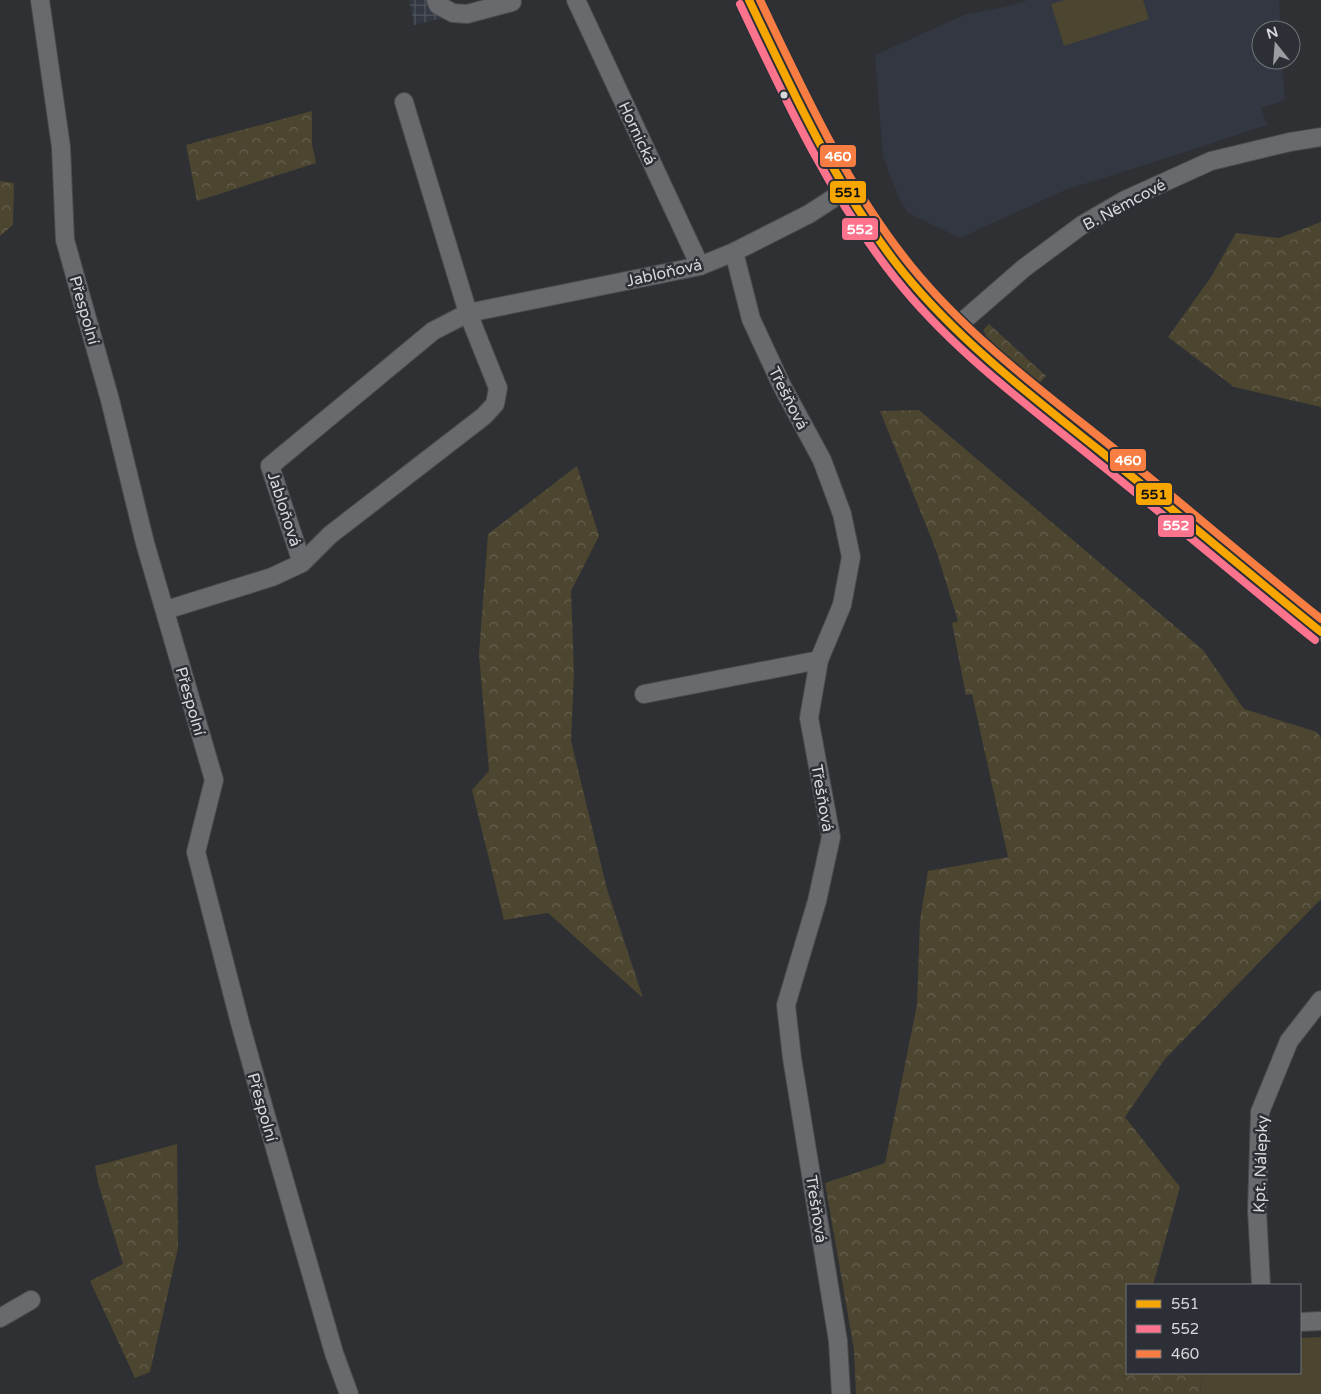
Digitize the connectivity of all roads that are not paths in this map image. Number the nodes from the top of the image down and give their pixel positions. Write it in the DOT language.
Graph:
graph roads {
  1 [pos="40,0"];
  2 [pos="436,0"];
  3 [pos="576,0"];
  4 [pos="749,0"];
  5 [pos="512,2"];
  6 [pos="404,102"];
  7 [pos="1321,137"];
  8 [pos="846,190"];
  9 [pos="734,252"];
  10 [pos="700,266"];
  11 [pos="468,313"];
  12 [pos="955,328"];
  13 [pos="302,563"];
  14 [pos="166,610"];
  15 [pos="1321,632"];
  16 [pos="819,660"];
  17 [pos="644,694"];
  18 [pos="1321,1000"];
  19 [pos="1261,1284"];
  20 [pos="31,1300"];
  21 [pos="0,1318"];
  22 [pos="1321,1320"];
  23 [pos="1301,1322"];
  24 [pos="349,1394"];
  25 [pos="841,1394"];
  1 -- 14 [label="street, Přespolní"];
  2 -- 5 [label="street"];
  3 -- 10 [label="street, Hornická"];
  4 -- 8 [label="street"];
  6 -- 11 [label="street, Jabloňová"];
  7 -- 12 [label="street, B. Němcové"];
  8 -- 9 [label="street, Jabloňová"];
  8 -- 12 [label="street"];
  9 -- 10 [label="street, Jabloňová"];
  9 -- 16 [label="street, Třešňová"];
  10 -- 11 [label="street, Jabloňová"];
  11 -- 13 [label="street, Jabloňová"];
  11 -- 13 [label="street, Jabloňová"];
  12 -- 15 [label="street"];
  13 -- 14 [label="street, Jabloňová"];
  14 -- 24 [label="street, Přespolní"];
  16 -- 17 [label="street"];
  16 -- 25 [label="street, Třešňová"];
  18 -- 19 [label="street, Kpt. Nálepky"];
  20 -- 21 [label="street"];
  22 -- 23 [label="street"];
}
